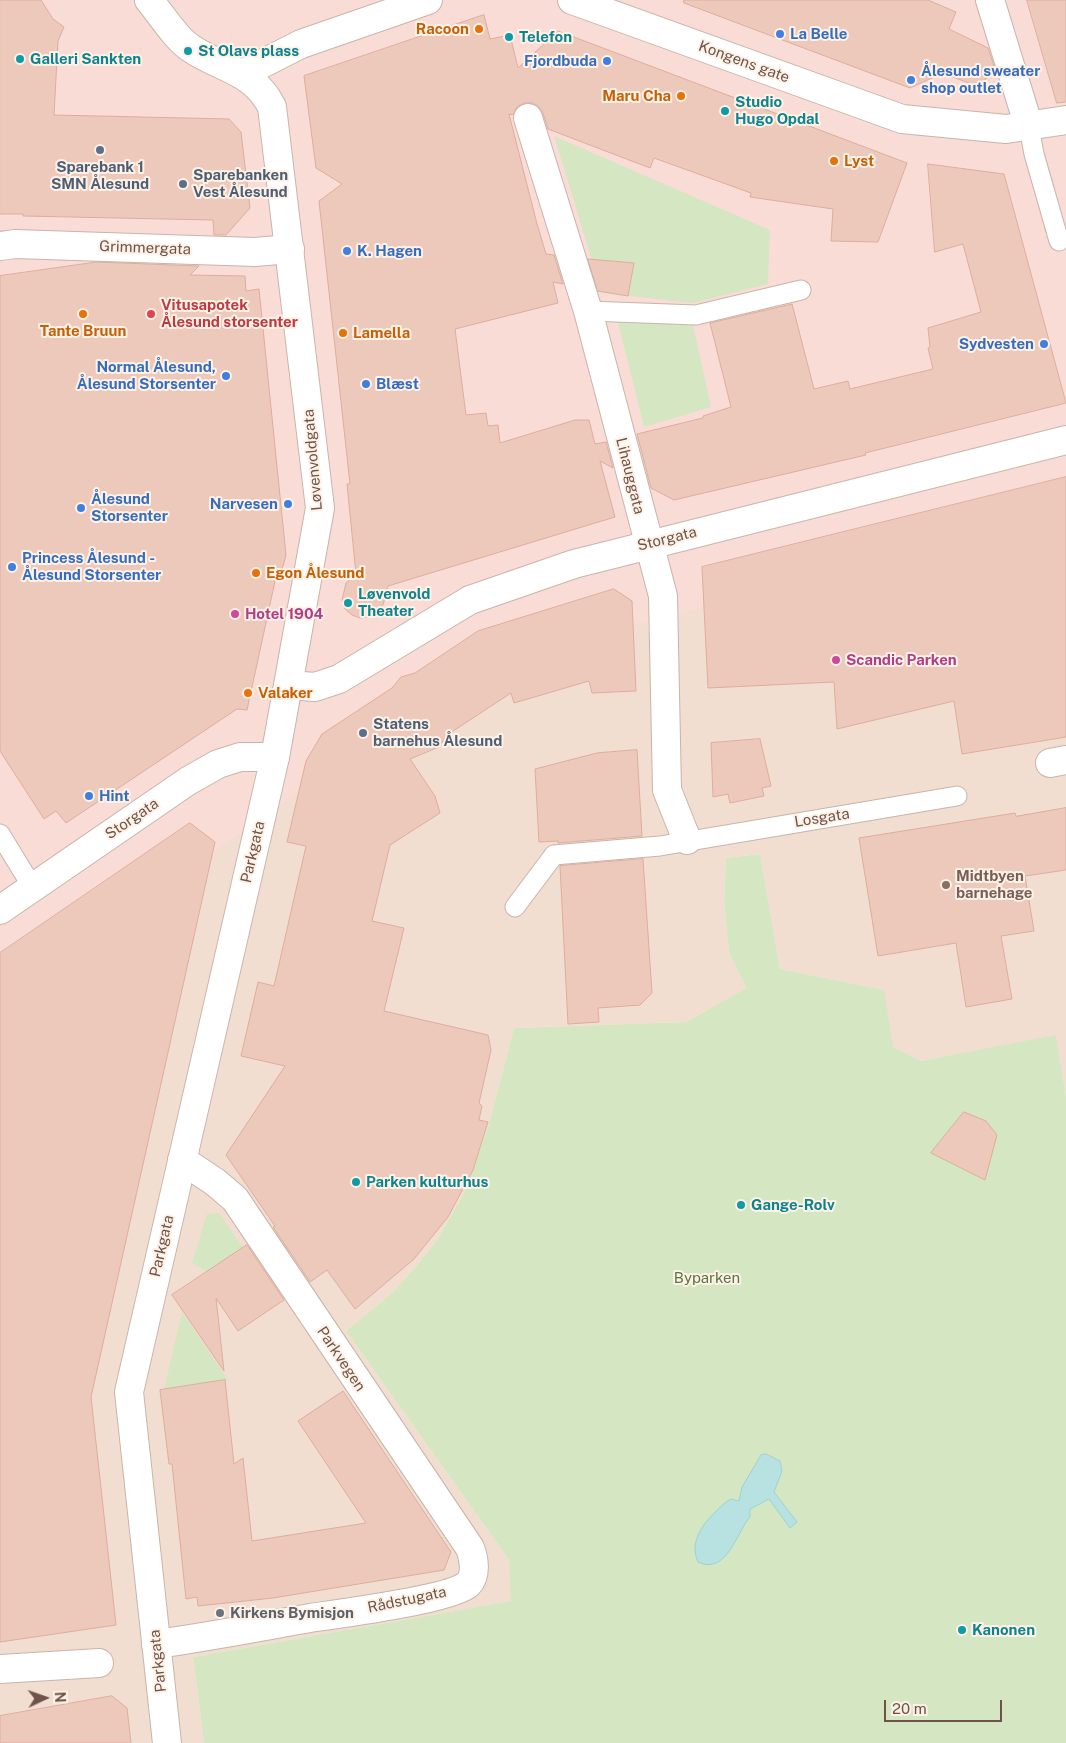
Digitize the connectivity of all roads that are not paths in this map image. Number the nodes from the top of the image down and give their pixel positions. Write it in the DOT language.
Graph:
graph roads {
  1 [pos="148,0"];
  2 [pos="428,0"];
  3 [pos="572,0"];
  4 [pos="990,0"];
  5 [pos="242,74"];
  6 [pos="528,118"];
  7 [pos="1066,120"];
  8 [pos="1028,127"];
  9 [pos="1059,240"];
  10 [pos="0,246"];
  11 [pos="290,249"];
  12 [pos="801,290"];
  13 [pos="588,311"];
  14 [pos="1066,440"];
  15 [pos="648,544"];
  16 [pos="289,685"];
  17 [pos="275,757"];
  18 [pos="957,796"];
  19 [pos="0,834"];
  20 [pos="687,840"];
  21 [pos="33,888"];
  22 [pos="514,906"];
  23 [pos="0,910"];
  24 [pos="182,1160"];
  25 [pos="473,1575"];
  26 [pos="156,1644"];
  27 [pos="99,1663"];
  28 [pos="0,1668"];
  29 [pos="167,1743"];
  1 -- 5 [label="street"];
  2 -- 5 [label="street"];
  3 -- 8 [label="street, Kongens gate"];
  4 -- 8 [label="street"];
  5 -- 11 [label="street"];
  6 -- 13 [label="street, Lihauggata"];
  7 -- 8 [label="street, Kongens gate"];
  8 -- 9 [label="lane"];
  10 -- 11 [label="street, Grimmergata"];
  11 -- 16 [label="street, Løvenvoldgata"];
  12 -- 13 [label="lane"];
  13 -- 15 [label="street, Lihauggata"];
  14 -- 15 [label="street, Storgata"];
  15 -- 16 [label="street, Storgata"];
  15 -- 20 [label="street, Lihauggata"];
  16 -- 17 [label="street, Løvenvoldgata"];
  17 -- 21 [label="street, Storgata"];
  17 -- 24 [label="street, Parkgata"];
  18 -- 20 [label="lane, Losgata"];
  19 -- 21 [label="lane"];
  20 -- 22 [label="lane, Losgata"];
  21 -- 23 [label="street, Storgata"];
  24 -- 25 [label="street, Parkvegen"];
  24 -- 26 [label="street, Parkgata"];
  25 -- 26 [label="street, Rådstugata"];
  26 -- 29 [label="street, Parkgata"];
  27 -- 28 [label="street"];
}
